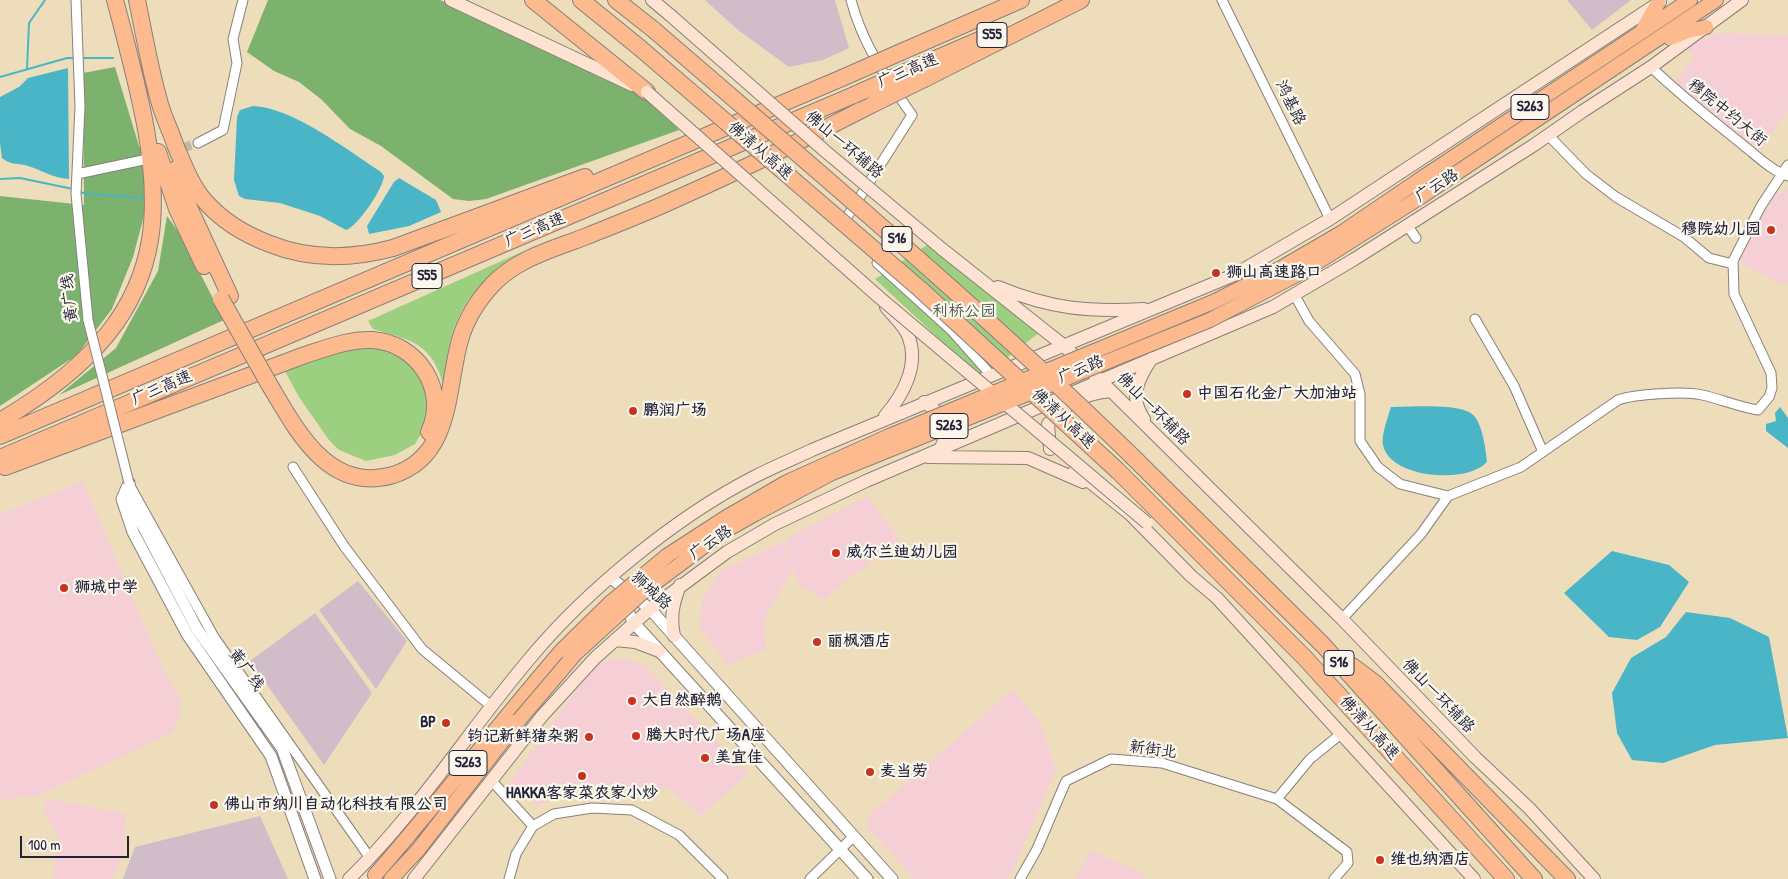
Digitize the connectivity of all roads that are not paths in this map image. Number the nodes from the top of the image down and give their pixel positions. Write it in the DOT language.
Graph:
graph roads {
  1 [pos="76,0"];
  2 [pos="115,0"];
  3 [pos="137,0"];
  4 [pos="243,0"];
  5 [pos="451,0"];
  6 [pos="533,0"];
  7 [pos="581,0"];
  8 [pos="616,0"];
  9 [pos="652,0"];
  10 [pos="851,0"];
  11 [pos="1021,0"];
  12 [pos="1070,0"];
  13 [pos="1081,0"];
  14 [pos="1222,0"];
  15 [pos="1690,0"];
  16 [pos="1716,0"];
  17 [pos="1742,0"];
  18 [pos="1660,2"];
  19 [pos="1706,27"];
  20 [pos="1640,34"];
  21 [pos="1642,50"];
  22 [pos="1651,67"];
  23 [pos="918,74"];
  24 [pos="647,92"];
  25 [pos="160,104"];
  26 [pos="144,112"];
  27 [pos="1548,135"];
  28 [pos="198,143"];
  29 [pos="669,150"];
  30 [pos="148,158"];
  31 [pos="1788,165"];
  32 [pos="77,174"];
  33 [pos="1785,175"];
  34 [pos="1330,219"];
  35 [pos="1407,225"];
  36 [pos="1416,238"];
  37 [pos="1733,264"];
  38 [pos="985,282"];
  39 [pos="1294,294"];
  40 [pos="226,297"];
  41 [pos="880,298"];
  42 [pos="1154,308"];
  43 [pos="1475,319"];
  44 [pos="1063,345"];
  45 [pos="1152,358"];
  46 [pos="990,374"];
  47 [pos="1101,380"];
  48 [pos="273,382"];
  49 [pos="1111,391"];
  50 [pos="924,402"];
  51 [pos="884,418"];
  52 [pos="0,421"];
  53 [pos="1152,431"];
  54 [pos="0,436"];
  55 [pos="939,450"];
  56 [pos="1543,452"];
  57 [pos="0,458"];
  58 [pos="920,458"];
  59 [pos="293,467"];
  60 [pos="0,468"];
  61 [pos="129,483"];
  62 [pos="1102,493"];
  63 [pos="1448,496"];
  64 [pos="611,578"];
  65 [pos="680,585"];
  66 [pos="1217,598"];
  67 [pos="650,609"];
  68 [pos="1342,619"];
  69 [pos="634,623"];
  70 [pos="674,636"];
  71 [pos="615,640"];
  72 [pos="1322,645"];
  73 [pos="659,651"];
  74 [pos="491,706"];
  75 [pos="1342,734"];
  76 [pos="492,780"];
  77 [pos="1277,799"];
  78 [pos="533,826"];
  79 [pos="853,837"];
  80 [pos="840,849"];
  81 [pos="367,870"];
  82 [pos="315,879"];
  83 [pos="330,879"];
  84 [pos="349,879"];
  85 [pos="392,879"];
  86 [pos="414,879"];
  87 [pos="509,879"];
  88 [pos="723,879"];
  89 [pos="810,879"];
  90 [pos="866,879"];
  91 [pos="892,879"];
  92 [pos="1020,879"];
  93 [pos="1334,879"];
  94 [pos="1474,879"];
  95 [pos="1506,879"];
  96 [pos="1534,879"];
  97 [pos="1567,879"];
  98 [pos="1594,879"];
  1 -- 32 [label="street, 黄广线"];
  2 -- 26 [label="highway"];
  3 -- 25 [label="highway"];
  4 -- 28 [label="street"];
  5 -- 24 [label="main road"];
  6 -- 24 [label="highway"];
  7 -- 95 [label="highway, 佛清从高速 / S16, bridge"];
  8 -- 72 [label="highway, 佛清从高速 / S16, bridge"];
  9 -- 38 [label="main road, 佛山一环辅路, bridge"];
  10 -- 46 [label="street"];
  11 -- 29 [label="highway, 广三高速 / S55, bridge"];
  12 -- 23 [label="highway, 广三高速 / S55"];
  13 -- 23 [label="highway"];
  14 -- 34 [label="street, 鸿基路"];
  15 -- 20 [label="main road, 广云路 / S263"];
  16 -- 21 [label="main road, 广云路 / S263"];
  17 -- 19 [label="main road, 广云路 / S263"];
  18 -- 20 [label="main road"];
  18 -- 34 [label="main road, 广云路 / S263"];
  19 -- 21 [label="main road"];
  19 -- 22 [label="main road, 广云路 / S263"];
  20 -- 81 [label="main road, 广云路 / S263, bridge"];
  21 -- 85 [label="main road, 广云路 / S263, bridge"];
  22 -- 27 [label="main road, 广云路 / S263"];
  22 -- 33 [label="street, 穆院中约大街"];
  23 -- 48 [label="highway, bridge"];
  23 -- 57 [label="highway, 广三高速 / S55, bridge"];
  24 -- 41 [label="main road, bridge"];
  25 -- 29 [label="highway"];
  25 -- 40 [label="highway"];
  26 -- 40 [label="highway"];
  26 -- 52 [label="highway"];
  27 -- 35 [label="main road, 广云路 / S263"];
  27 -- 37 [label="street"];
  29 -- 54 [label="highway, 广三高速 / S55"];
  30 -- 32 [label="street"];
  31 -- 33 [label="street"];
  32 -- 61 [label="street, 黄广线, bridge"];
  33 -- 37 [label="street"];
  34 -- 42 [label="main road, 广云路 / S263"];
  35 -- 36 [label="street"];
  35 -- 39 [label="main road, 广云路 / S263"];
  37 -- 56 [label="street"];
  38 -- 42 [label="main road"];
  38 -- 44 [label="main road, 佛山一环辅路"];
  39 -- 45 [label="main road, 广云路 / S263"];
  39 -- 63 [label="street"];
  40 -- 48 [label="highway"];
  41 -- 51 [label="main road, bridge"];
  41 -- 66 [label="main road, bridge"];
  42 -- 44 [label="main road, 广云路 / S263"];
  43 -- 56 [label="street"];
  44 -- 46 [label="main road, 广云路 / S263"];
  44 -- 47 [label="main road, 佛山一环辅路"];
  45 -- 47 [label="main road, 广云路 / S263"];
  45 -- 53 [label="main road"];
  46 -- 50 [label="main road, 广云路 / S263"];
  47 -- 49 [label="main road, 佛山一环辅路"];
  47 -- 55 [label="main road, 广云路 / S263"];
  48 -- 60 [label="highway"];
  49 -- 53 [label="main road, 佛山一环辅路"];
  49 -- 62 [label="main road"];
  50 -- 51 [label="main road, 广云路 / S263"];
  50 -- 55 [label="main road"];
  51 -- 64 [label="main road, 广云路 / S263"];
  53 -- 68 [label="main road, 佛山一环辅路"];
  55 -- 58 [label="main road, 广云路 / S263"];
  56 -- 63 [label="street"];
  58 -- 62 [label="main road"];
  58 -- 65 [label="main road, 广云路 / S263"];
  59 -- 74 [label="street"];
  61 -- 81 [label="street"];
  61 -- 82 [label="street, 黄广线"];
  61 -- 83 [label="street, 黄广线"];
  62 -- 66 [label="main road"];
  63 -- 68 [label="street"];
  64 -- 67 [label="street, 狮城路"];
  64 -- 69 [label="street, 狮城路"];
  64 -- 74 [label="main road, S263"];
  65 -- 67 [label="main road, 广云路 / S263"];
  65 -- 70 [label="main road"];
  66 -- 75 [label="main road"];
  67 -- 69 [label="main road, 广云路 / S263"];
  67 -- 70 [label="street, 狮城路"];
  68 -- 98 [label="main road, 佛山一环辅路"];
  69 -- 71 [label="main road, 广云路 / S263"];
  69 -- 73 [label="street, 狮城路"];
  70 -- 79 [label="street, 狮城路"];
  71 -- 73 [label="main road"];
  71 -- 76 [label="main road, 广云路 / S263"];
  72 -- 96 [label="highway, 佛清从高速 / S16"];
  72 -- 97 [label="highway"];
  73 -- 80 [label="street, 狮城路"];
  74 -- 81 [label="main road, S263"];
  75 -- 77 [label="street"];
  75 -- 94 [label="main road"];
  76 -- 78 [label="street"];
  76 -- 86 [label="main road, 广云路 / S263"];
  77 -- 92 [label="street, 新街北"];
  77 -- 93 [label="street, 新街北"];
  78 -- 87 [label="street"];
  78 -- 88 [label="street"];
  79 -- 80 [label="street"];
  79 -- 91 [label="street, 狮城路"];
  80 -- 89 [label="street"];
  80 -- 90 [label="street, 狮城路"];
  81 -- 84 [label="main road, S263"];
}
